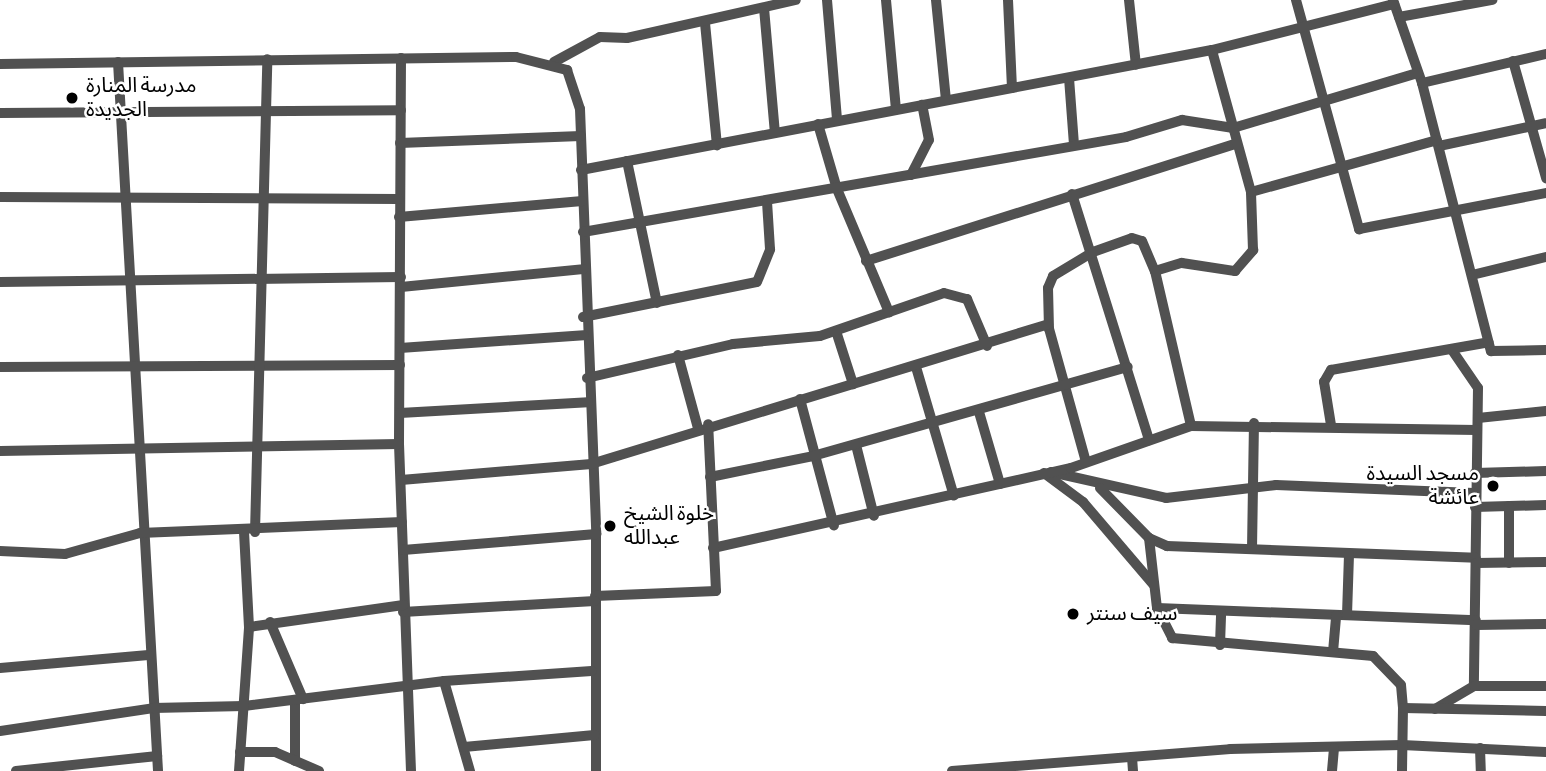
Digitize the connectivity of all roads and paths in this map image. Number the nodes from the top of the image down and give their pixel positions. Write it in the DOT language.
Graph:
graph roads {
  1 [pos="796,0"];
  2 [pos="827,0"];
  3 [pos="886,0"];
  4 [pos="936,0"];
  5 [pos="1008,0"];
  6 [pos="1129,0"];
  7 [pos="1296,0"];
  8 [pos="1492,0"];
  9 [pos="1394,2"];
  10 [pos="764,8"];
  11 [pos="1399,17"];
  12 [pos="705,23"];
  13 [pos="1303,26"];
  14 [pos="1212,50"];
  15 [pos="1546,54"];
  16 [pos="401,58"];
  17 [pos="267,59"];
  18 [pos="1513,61"];
  19 [pos="118,62"];
  20 [pos="554,62"];
  21 [pos="0,64"];
  22 [pos="1136,65"];
  23 [pos="1069,78"];
  24 [pos="1420,78"];
  25 [pos="1012,88"];
  26 [pos="946,100"];
  27 [pos="1323,100"];
  28 [pos="922,105"];
  29 [pos="401,110"];
  30 [pos="896,110"];
  31 [pos="265,111"];
  32 [pos="0,113"];
  33 [pos="119,113"];
  34 [pos="837,120"];
  35 [pos="1546,123"];
  36 [pos="818,124"];
  37 [pos="1531,126"];
  38 [pos="1233,128"];
  39 [pos="775,132"];
  40 [pos="581,136"];
  41 [pos="400,143"];
  42 [pos="1237,143"];
  43 [pos="1438,143"];
  44 [pos="1074,144"];
  45 [pos="717,145"];
  46 [pos="627,161"];
  47 [pos="1340,164"];
  48 [pos="582,170"];
  49 [pos="911,175"];
  50 [pos="1546,178"];
  51 [pos="837,189"];
  52 [pos="1251,192"];
  53 [pos="1072,194"];
  54 [pos="1546,194"];
  55 [pos="0,197"];
  56 [pos="123,197"];
  57 [pos="264,197"];
  58 [pos="399,199"];
  59 [pos="582,201"];
  60 [pos="767,201"];
  61 [pos="1456,211"];
  62 [pos="399,217"];
  63 [pos="641,223"];
  64 [pos="583,232"];
  65 [pos="1093,252"];
  66 [pos="1546,257"];
  67 [pos="866,261"];
  68 [pos="583,269"];
  69 [pos="1155,271"];
  70 [pos="1472,275"];
  71 [pos="262,276"];
  72 [pos="127,278"];
  73 [pos="0,282"];
  74 [pos="401,282"];
  75 [pos="657,303"];
  76 [pos="890,312"];
  77 [pos="583,317"];
  78 [pos="1048,324"];
  79 [pos="836,331"];
  80 [pos="584,335"];
  81 [pos="1489,342"];
  82 [pos="987,346"];
  83 [pos="400,348"];
  84 [pos="1452,350"];
  85 [pos="1546,350"];
  86 [pos="678,355"];
  87 [pos="400,365"];
  88 [pos="133,366"];
  89 [pos="0,367"];
  90 [pos="916,367"];
  91 [pos="1128,367"];
  92 [pos="260,368"];
  93 [pos="587,378"];
  94 [pos="853,384"];
  95 [pos="1065,386"];
  96 [pos="800,399"];
  97 [pos="588,402"];
  98 [pos="1546,411"];
  99 [pos="979,412"];
  100 [pos="400,413"];
  101 [pos="1254,423"];
  102 [pos="932,424"];
  103 [pos="1478,424"];
  104 [pos="1331,425"];
  105 [pos="703,426"];
  106 [pos="1191,426"];
  107 [pos="1149,440"];
  108 [pos="399,444"];
  109 [pos="256,445"];
  110 [pos="856,445"];
  111 [pos="137,447"];
  112 [pos="0,450"];
  113 [pos="813,456"];
  114 [pos="1086,462"];
  115 [pos="591,464"];
  116 [pos="1546,471"];
  117 [pos="1047,472"];
  118 [pos="1475,473"];
  119 [pos="710,477"];
  120 [pos="401,480"];
  121 [pos="1000,484"];
  122 [pos="1096,486"];
  123 [pos="1255,486"];
  124 [pos="1474,493"];
  125 [pos="954,496"];
  126 [pos="1546,505"];
  127 [pos="1509,506"];
  128 [pos="1475,507"];
  129 [pos="874,516"];
  130 [pos="402,522"];
  131 [pos="834,526"];
  132 [pos="250,532"];
  133 [pos="140,533"];
  134 [pos="596,534"];
  135 [pos="1149,538"];
  136 [pos="713,548"];
  137 [pos="1252,549"];
  138 [pos="403,550"];
  139 [pos="0,551"];
  140 [pos="1349,554"];
  141 [pos="1476,561"];
  142 [pos="1546,562"];
  143 [pos="1508,563"];
  144 [pos="1154,585"];
  145 [pos="595,599"];
  146 [pos="1157,608"];
  147 [pos="403,609"];
  148 [pos="1221,612"];
  149 [pos="1341,615"];
  150 [pos="270,622"];
  151 [pos="1476,623"];
  152 [pos="1546,624"];
  153 [pos="249,627"];
  154 [pos="1220,645"];
  155 [pos="1333,652"];
  156 [pos="148,655"];
  157 [pos="0,668"];
  158 [pos="592,671"];
  159 [pos="444,681"];
  160 [pos="405,685"];
  161 [pos="1474,686"];
  162 [pos="1546,686"];
  163 [pos="299,700"];
  164 [pos="244,706"];
  165 [pos="153,708"];
  166 [pos="1403,708"];
  167 [pos="1435,709"];
  168 [pos="1546,711"];
  169 [pos="0,731"];
  170 [pos="594,735"];
  171 [pos="1402,745"];
  172 [pos="464,747"];
  173 [pos="1334,748"];
  174 [pos="1480,748"];
  175 [pos="240,751"];
  176 [pos="1546,752"];
  177 [pos="157,756"];
  178 [pos="1132,757"];
  179 [pos="295,761"];
  180 [pos="16,771"];
  181 [pos="158,771"];
  182 [pos="239,771"];
  183 [pos="320,771"];
  184 [pos="411,771"];
  185 [pos="470,771"];
  186 [pos="596,771"];
  187 [pos="952,771"];
  188 [pos="1133,771"];
  189 [pos="1332,771"];
  190 [pos="1402,771"];
  191 [pos="1481,771"];
  1 -- 10 [label="street"];
  2 -- 34 [label="street"];
  3 -- 30 [label="street"];
  4 -- 26 [label="street"];
  5 -- 25 [label="street"];
  6 -- 22 [label="street"];
  7 -- 13 [label="street"];
  8 -- 11 [label="street"];
  9 -- 11 [label="street"];
  9 -- 13 [label="street"];
  10 -- 12 [label="street"];
  10 -- 39 [label="street"];
  11 -- 24 [label="street"];
  12 -- 20 [label="street"];
  12 -- 45 [label="street"];
  13 -- 14 [label="street"];
  13 -- 27 [label="street"];
  14 -- 22 [label="street"];
  14 -- 38 [label="street"];
  15 -- 18 [label="street"];
  16 -- 17 [label="street"];
  16 -- 20 [label="street"];
  16 -- 29 [label="street"];
  17 -- 19 [label="street"];
  17 -- 31 [label="street"];
  18 -- 24 [label="street"];
  18 -- 37 [label="street"];
  19 -- 21 [label="street"];
  19 -- 33 [label="street"];
  20 -- 40 [label="street"];
  22 -- 23 [label="street"];
  23 -- 25 [label="street"];
  23 -- 44 [label="street"];
  24 -- 27 [label="street"];
  24 -- 43 [label="street"];
  25 -- 26 [label="street"];
  26 -- 28 [label="street"];
  27 -- 38 [label="street"];
  27 -- 47 [label="street"];
  28 -- 30 [label="street"];
  28 -- 49 [label="street"];
  29 -- 31 [label="street"];
  29 -- 41 [label="street"];
  30 -- 34 [label="street"];
  31 -- 33 [label="street"];
  31 -- 57 [label="street"];
  32 -- 33 [label="street"];
  33 -- 56 [label="street"];
  34 -- 36 [label="street"];
  35 -- 37 [label="street"];
  36 -- 39 [label="street"];
  36 -- 51 [label="street"];
  37 -- 43 [label="street"];
  37 -- 50 [label="street"];
  38 -- 42 [label="street"];
  38 -- 44 [label="street"];
  39 -- 45 [label="street"];
  40 -- 41 [label="street"];
  40 -- 48 [label="street"];
  41 -- 58 [label="street"];
  42 -- 52 [label="street"];
  42 -- 53 [label="street"];
  43 -- 47 [label="street"];
  43 -- 61 [label="street"];
  44 -- 49 [label="street"];
  45 -- 46 [label="street"];
  46 -- 48 [label="street"];
  46 -- 63 [label="street"];
  47 -- 52 [label="street"];
  47 -- 61 [label="street"];
  48 -- 59 [label="street"];
  49 -- 51 [label="street"];
  51 -- 60 [label="street"];
  51 -- 67 [label="street"];
  52 -- 69 [label="street"];
  53 -- 65 [label="street"];
  53 -- 67 [label="street"];
  54 -- 61 [label="street"];
  55 -- 56 [label="street"];
  56 -- 57 [label="street"];
  56 -- 72 [label="street"];
  57 -- 58 [label="street"];
  57 -- 71 [label="street"];
  58 -- 62 [label="street"];
  59 -- 62 [label="street"];
  59 -- 64 [label="street"];
  60 -- 63 [label="street"];
  60 -- 75 [label="street"];
  61 -- 70 [label="street"];
  62 -- 74 [label="street"];
  63 -- 64 [label="street"];
  63 -- 75 [label="street"];
  64 -- 68 [label="street"];
  65 -- 69 [label="street"];
  65 -- 78 [label="street"];
  65 -- 91 [label="street"];
  66 -- 70 [label="street"];
  67 -- 76 [label="street"];
  68 -- 74 [label="street"];
  68 -- 77 [label="street"];
  69 -- 106 [label="street"];
  70 -- 81 [label="street"];
  71 -- 72 [label="street"];
  71 -- 74 [label="street"];
  71 -- 92 [label="street"];
  72 -- 73 [label="street"];
  72 -- 88 [label="street"];
  74 -- 83 [label="street"];
  75 -- 77 [label="street"];
  76 -- 79 [label="street"];
  76 -- 82 [label="street"];
  77 -- 80 [label="street"];
  78 -- 82 [label="street"];
  78 -- 95 [label="street"];
  79 -- 86 [label="street"];
  79 -- 94 [label="street"];
  80 -- 83 [label="street"];
  80 -- 93 [label="street"];
  81 -- 84 [label="street"];
  81 -- 85 [label="street"];
  82 -- 90 [label="street"];
  83 -- 87 [label="street"];
  84 -- 103 [label="street"];
  84 -- 104 [label="street"];
  86 -- 93 [label="street"];
  86 -- 105 [label="street"];
  87 -- 92 [label="street"];
  87 -- 100 [label="street"];
  88 -- 89 [label="street"];
  88 -- 92 [label="street"];
  88 -- 111 [label="street"];
  90 -- 94 [label="street"];
  90 -- 102 [label="street"];
  91 -- 95 [label="street"];
  91 -- 107 [label="street"];
  92 -- 109 [label="street"];
  93 -- 97 [label="street"];
  94 -- 96 [label="street"];
  95 -- 99 [label="street"];
  95 -- 114 [label="street"];
  96 -- 105 [label="street"];
  96 -- 113 [label="street"];
  97 -- 100 [label="street"];
  97 -- 115 [label="street"];
  98 -- 103 [label="street"];
  99 -- 102 [label="street"];
  99 -- 121 [label="street"];
  100 -- 108 [label="street"];
  101 -- 104 [label="street"];
  101 -- 106 [label="street"];
  101 -- 123 [label="street"];
  102 -- 110 [label="street"];
  102 -- 125 [label="street"];
  103 -- 104 [label="street"];
  103 -- 118 [label="street"];
  105 -- 115 [label="street"];
  105 -- 119 [label="street"];
  106 -- 107 [label="street"];
  107 -- 114 [label="street"];
  108 -- 109 [label="street"];
  108 -- 120 [label="street"];
  109 -- 111 [label="street"];
  109 -- 132 [label="street"];
  110 -- 113 [label="street"];
  110 -- 129 [label="street"];
  111 -- 112 [label="street"];
  111 -- 133 [label="street"];
  113 -- 119 [label="street"];
  113 -- 131 [label="street"];
  114 -- 117 [label="street"];
  115 -- 120 [label="street"];
  115 -- 134 [label="street"];
  116 -- 118 [label="street"];
  117 -- 121 [label="street"];
  117 -- 122 [label="street"];
  117 -- 144 [label="street"];
  118 -- 124 [label="street"];
  119 -- 136 [label="street"];
  120 -- 130 [label="street"];
  121 -- 125 [label="street"];
  122 -- 123 [label="street"];
  122 -- 135 [label="street"];
  123 -- 124 [label="street"];
  123 -- 137 [label="street"];
  124 -- 128 [label="street"];
  125 -- 129 [label="street"];
  126 -- 127 [label="street"];
  127 -- 128 [label="street"];
  127 -- 143 [label="street"];
  128 -- 141 [label="street"];
  129 -- 131 [label="street"];
  130 -- 132 [label="street"];
  130 -- 138 [label="street"];
  131 -- 136 [label="street"];
  132 -- 133 [label="street"];
  132 -- 153 [label="street"];
  133 -- 139 [label="street"];
  133 -- 156 [label="street"];
  134 -- 138 [label="street"];
  134 -- 145 [label="street"];
  135 -- 137 [label="street"];
  135 -- 144 [label="street"];
  136 -- 145 [label="street"];
  137 -- 140 [label="street"];
  138 -- 147 [label="street"];
  140 -- 141 [label="street"];
  140 -- 149 [label="street"];
  141 -- 143 [label="street"];
  141 -- 151 [label="street"];
  142 -- 143 [label="street"];
  144 -- 146 [label="street"];
  145 -- 147 [label="street"];
  145 -- 158 [label="street"];
  146 -- 148 [label="street"];
  146 -- 154 [label="street"];
  147 -- 150 [label="street"];
  147 -- 160 [label="street"];
  148 -- 149 [label="street"];
  148 -- 154 [label="street"];
  149 -- 151 [label="street"];
  149 -- 155 [label="street"];
  150 -- 153 [label="street"];
  150 -- 163 [label="street"];
  151 -- 152 [label="street"];
  151 -- 161 [label="street"];
  153 -- 164 [label="street"];
  154 -- 155 [label="street"];
  155 -- 166 [label="street"];
  156 -- 157 [label="street"];
  156 -- 165 [label="street"];
  158 -- 159 [label="street"];
  158 -- 170 [label="street"];
  159 -- 160 [label="street"];
  159 -- 172 [label="street"];
  160 -- 163 [label="street"];
  160 -- 184 [label="street"];
  161 -- 162 [label="street"];
  161 -- 167 [label="street"];
  163 -- 164 [label="street"];
  163 -- 179 [label="street"];
  164 -- 165 [label="street"];
  164 -- 175 [label="street"];
  165 -- 169 [label="street"];
  165 -- 177 [label="street"];
  166 -- 167 [label="street"];
  166 -- 171 [label="street"];
  167 -- 168 [label="street"];
  170 -- 172 [label="street"];
  170 -- 186 [label="street"];
  171 -- 173 [label="street"];
  171 -- 174 [label="street"];
  171 -- 190 [label="street"];
  172 -- 185 [label="street"];
  173 -- 178 [label="street"];
  173 -- 189 [label="street"];
  174 -- 176 [label="street"];
  174 -- 191 [label="street"];
  175 -- 179 [label="street"];
  175 -- 182 [label="street"];
  177 -- 180 [label="street"];
  177 -- 181 [label="street"];
  178 -- 187 [label="street"];
  178 -- 188 [label="street"];
  179 -- 183 [label="street"];
}
